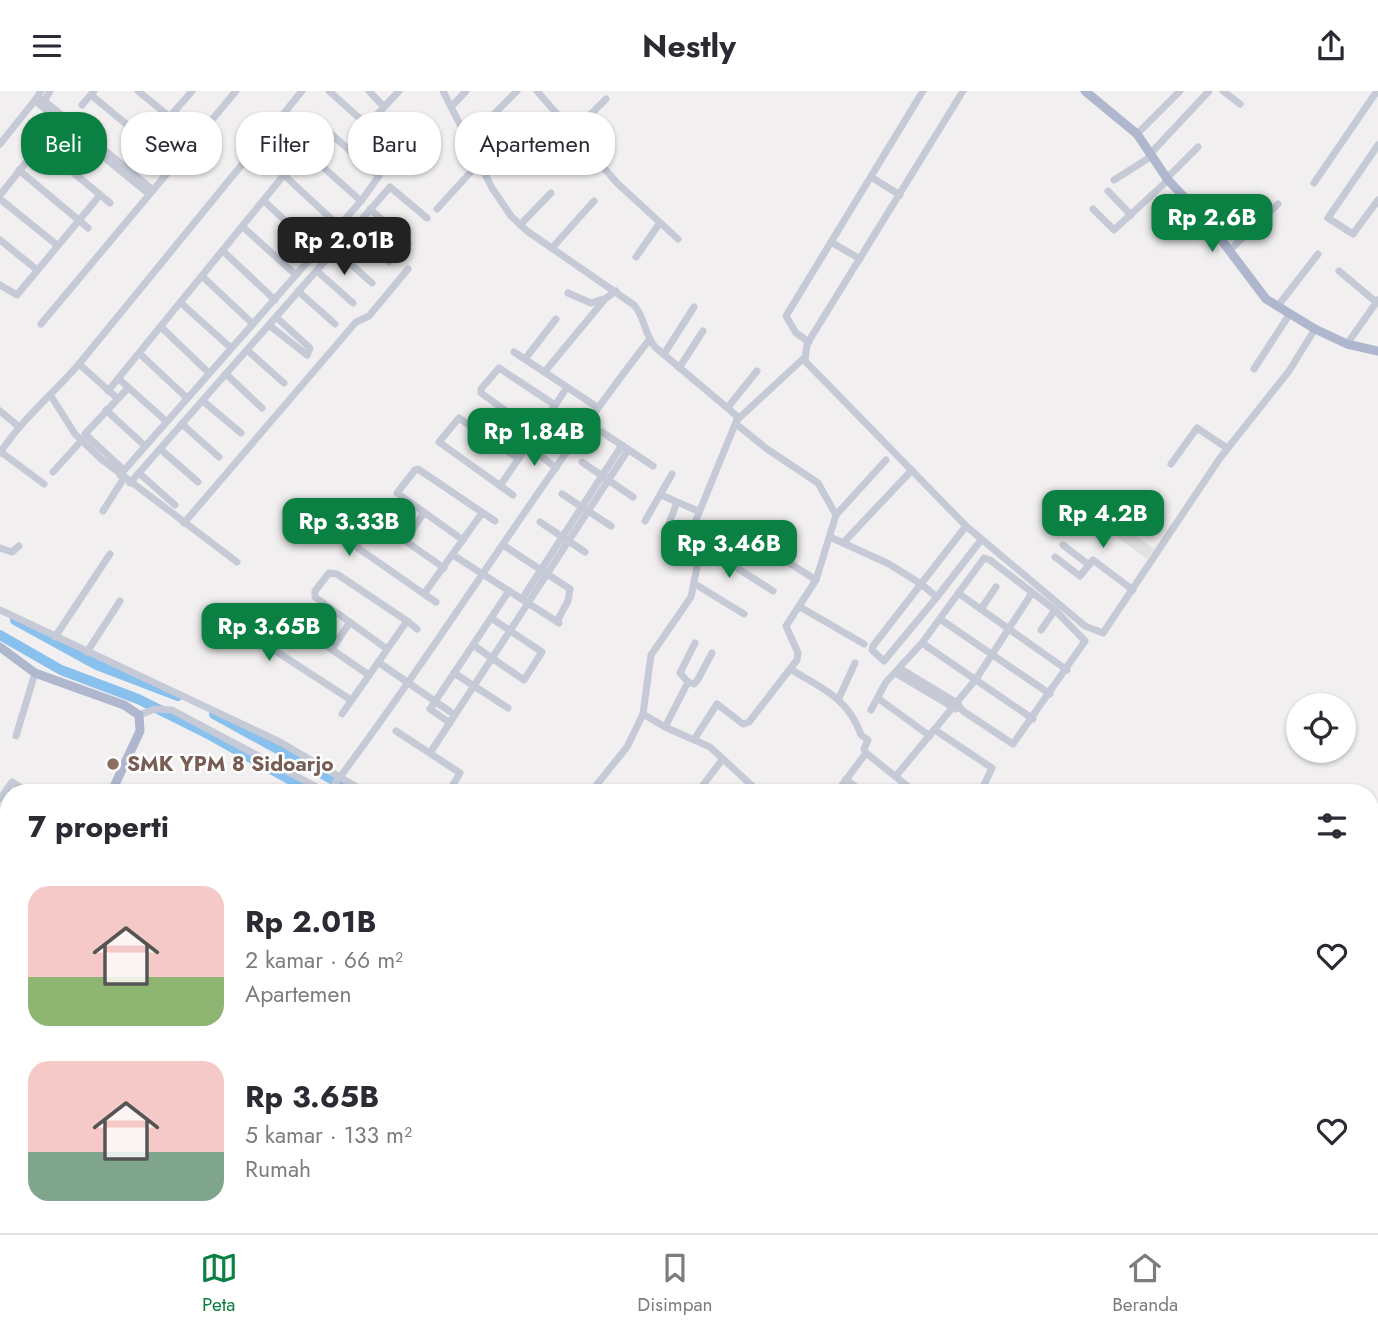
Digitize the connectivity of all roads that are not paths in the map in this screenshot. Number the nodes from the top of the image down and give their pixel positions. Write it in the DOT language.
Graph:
graph roads {
  1 [pos="41,91"];
  2 [pos="50,91"];
  3 [pos="138,91"];
  4 [pos="191,91"];
  5 [pos="236,91"];
  6 [pos="302,91"];
  7 [pos="329,91"];
  8 [pos="369,91"];
  9 [pos="399,91"];
  10 [pos="443,91"];
  11 [pos="466,91"];
  12 [pos="517,91"];
  13 [pos="537,91"];
  14 [pos="923,91"];
  15 [pos="963,91"];
  16 [pos="1085,91"];
  17 [pos="1180,91"];
  18 [pos="1223,91"];
  19 [pos="1377,91"];
  20 [pos="1206,92"];
  21 [pos="93,93"];
  22 [pos="606,99"];
  23 [pos="41,100"];
  24 [pos="1240,104"];
  25 [pos="82,105"];
  26 [pos="384,107"];
  27 [pos="452,107"];
  28 [pos="164,112"];
  29 [pos="174,112"];
  30 [pos="496,112"];
  31 [pos="554,112"];
  32 [pos="593,112"];
  33 [pos="455,113"];
  34 [pos="121,118"];
  35 [pos="334,134"];
  36 [pos="1137,134"];
  37 [pos="0,144"];
  38 [pos="1378,145"];
  39 [pos="1198,148"];
  40 [pos="1150,156"];
  41 [pos="21,168"];
  42 [pos="19,170"];
  43 [pos="76,175"];
  44 [pos="332,175"];
  45 [pos="468,175"];
  46 [pos="485,175"];
  47 [pos="612,175"];
  48 [pos="285,176"];
  49 [pos="871,177"];
  50 [pos="1114,180"];
  51 [pos="1165,182"];
  52 [pos="1314,183"];
  53 [pos="1108,191"];
  54 [pos="151,192"];
  55 [pos="551,193"];
  56 [pos="100,195"];
  57 [pos="900,195"];
  58 [pos="0,196"];
  59 [pos="1378,200"];
  60 [pos="264,201"];
  61 [pos="361,201"];
  62 [pos="594,201"];
  63 [pos="110,203"];
  64 [pos="1278,204"];
  65 [pos="370,209"];
  66 [pos="437,209"];
  67 [pos="1093,209"];
  68 [pos="1131,215"];
  69 [pos="427,218"];
  70 [pos="78,221"];
  71 [pos="659,224"];
  72 [pos="520,225"];
  73 [pos="339,226"];
  74 [pos="243,227"];
  75 [pos="88,228"];
  76 [pos="353,230"];
  77 [pos="678,239"];
  78 [pos="0,240"];
  79 [pos="831,242"];
  80 [pos="408,243"];
  81 [pos="57,245"];
  82 [pos="552,248"];
  83 [pos="317,250"];
  84 [pos="335,250"];
  85 [pos="223,251"];
  86 [pos="1229,251"];
  87 [pos="1318,254"];
  88 [pos="636,257"];
  89 [pos="860,259"];
  90 [pos="389,262"];
  91 [pos="36,269"];
  92 [pos="408,269"];
  93 [pos="317,271"];
  94 [pos="1339,271"];
  95 [pos="296,275"];
  96 [pos="203,277"];
  97 [pos="372,283"];
  98 [pos="0,285"];
  99 [pos="298,291"];
  100 [pos="616,291"];
  101 [pos="568,293"];
  102 [pos="605,299"];
  103 [pos="275,300"];
  104 [pos="1377,301"];
  105 [pos="181,303"];
  106 [pos="353,303"];
  107 [pos="694,307"];
  108 [pos="1277,307"];
  109 [pos="1289,315"];
  110 [pos="276,317"];
  111 [pos="556,319"];
  112 [pos="41,324"];
  113 [pos="253,324"];
  114 [pos="335,324"];
  115 [pos="269,325"];
  116 [pos="161,327"];
  117 [pos="703,331"];
  118 [pos="1312,333"];
  119 [pos="809,342"];
  120 [pos="652,343"];
  121 [pos="1347,344"];
  122 [pos="232,348"];
  123 [pos="247,350"];
  124 [pos="1378,351"];
  125 [pos="514,352"];
  126 [pos="140,354"];
  127 [pos="663,354"];
  128 [pos="525,359"];
  129 [pos="805,360"];
  130 [pos="79,364"];
  131 [pos="680,368"];
  132 [pos="547,369"];
  133 [pos="1254,369"];
  134 [pos="757,371"];
  135 [pos="209,373"];
  136 [pos="226,375"];
  137 [pos="119,379"];
  138 [pos="284,383"];
  139 [pos="128,388"];
  140 [pos="108,391"];
  141 [pos="564,392"];
  142 [pos="51,396"];
  143 [pos="117,398"];
  144 [pos="187,398"];
  145 [pos="203,401"];
  146 [pos="555,405"];
  147 [pos="597,407"];
  148 [pos="728,407"];
  149 [pos="262,408"];
  150 [pos="106,410"];
  151 [pos="0,411"];
  152 [pos="505,411"];
  153 [pos="166,421"];
  154 [pos="737,421"];
  155 [pos="182,424"];
  156 [pos="18,426"];
  157 [pos="602,432"];
  158 [pos="241,433"];
  159 [pos="537,433"];
  160 [pos="487,437"];
  161 [pos="81,441"];
  162 [pos="145,446"];
  163 [pos="528,446"];
  164 [pos="625,447"];
  165 [pos="1227,448"];
  166 [pos="160,449"];
  167 [pos="1,453"];
  168 [pos="219,457"];
  169 [pos="519,459"];
  170 [pos="886,460"];
  171 [pos="582,463"];
  172 [pos="1171,464"];
  173 [pos="653,466"];
  174 [pos="556,468"];
  175 [pos="912,470"];
  176 [pos="53,473"];
  177 [pos="139,473"];
  178 [pos="671,474"];
  179 [pos="124,477"];
  180 [pos="605,478"];
  181 [pos="198,482"];
  182 [pos="44,484"];
  183 [pos="500,486"];
  184 [pos="562,494"];
  185 [pos="513,495"];
  186 [pos="661,495"];
  187 [pos="633,497"];
  188 [pos="677,502"];
  189 [pos="175,505"];
  190 [pos="585,509"];
  191 [pos="103,511"];
  192 [pos="698,511"];
  193 [pos="424,513"];
  194 [pos="482,513"];
  195 [pos="836,515"];
  196 [pos="495,521"];
  197 [pos="645,521"];
  198 [pos="540,522"];
  199 [pos="184,523"];
  200 [pos="611,526"];
  201 [pos="667,529"];
  202 [pos="963,529"];
  203 [pos="830,537"];
  204 [pos="565,539"];
  205 [pos="405,540"];
  206 [pos="463,540"];
  207 [pos="981,540"];
  208 [pos="843,543"];
  209 [pos="503,545"];
  210 [pos="19,546"];
  211 [pos="0,548"];
  212 [pos="696,548"];
  213 [pos="585,552"];
  214 [pos="110,554"];
  215 [pos="775,554"];
  216 [pos="453,555"];
  217 [pos="237,562"];
  218 [pos="1089,565"];
  219 [pos="444,568"];
  220 [pos="544,572"];
  221 [pos="483,575"];
  222 [pos="816,580"];
  223 [pos="917,582"];
  224 [pos="695,584"];
  225 [pos="996,587"];
  226 [pos="1133,590"];
  227 [pos="509,591"];
  228 [pos="773,591"];
  229 [pos="958,593"];
  230 [pos="1032,593"];
  231 [pos="424,594"];
  232 [pos="937,597"];
  233 [pos="120,601"];
  234 [pos="525,601"];
  235 [pos="436,602"];
  236 [pos="800,607"];
  237 [pos="981,609"];
  238 [pos="0,610"];
  239 [pos="1055,610"];
  240 [pos="744,614"];
  241 [pos="491,618"];
  242 [pos="940,619"];
  243 [pos="407,621"];
  244 [pos="350,622"];
  245 [pos="417,629"];
  246 [pos="1009,630"];
  247 [pos="1041,630"];
  248 [pos="510,631"];
  249 [pos="55,637"];
  250 [pos="695,643"];
  251 [pos="922,643"];
  252 [pos="864,644"];
  253 [pos="473,645"];
  254 [pos="0,647"];
  255 [pos="332,649"];
  256 [pos="387,649"];
  257 [pos="87,652"];
  258 [pos="712,653"];
  259 [pos="992,655"];
  260 [pos="492,658"];
  261 [pos="378,662"];
  262 [pos="855,663"];
  263 [pos="790,669"];
  264 [pos="1067,670"];
  265 [pos="899,671"];
  266 [pos="35,673"];
  267 [pos="454,673"];
  268 [pos="369,675"];
  269 [pos="976,679"];
  270 [pos="688,682"];
  271 [pos="409,683"];
  272 [pos="474,686"];
  273 [pos="1050,694"];
  274 [pos="839,698"];
  275 [pos="879,699"];
  276 [pos="351,700"];
  277 [pos="435,701"];
  278 [pos="954,706"];
  279 [pos="508,708"];
  280 [pos="871,710"];
  281 [pos="643,713"];
  282 [pos="342,714"];
  283 [pos="139,715"];
  284 [pos="455,715"];
  285 [pos="1032,719"];
  286 [pos="450,723"];
  287 [pos="665,727"];
  288 [pos="396,731"];
  289 [pos="932,733"];
  290 [pos="16,736"];
  291 [pos="695,739"];
  292 [pos="865,751"];
  293 [pos="430,753"];
  294 [pos="722,759"];
  295 [pos="340,776"];
  296 [pos="896,776"];
  297 [pos="846,779"];
  298 [pos="115,784"];
  299 [pos="318,784"];
  300 [pos="334,784"];
  301 [pos="353,784"];
  302 [pos="453,784"];
  303 [pos="598,784"];
  304 [pos="704,784"];
  305 [pos="750,784"];
  306 [pos="842,784"];
  307 [pos="852,784"];
  308 [pos="905,784"];
  309 [pos="985,784"];
  1 -- 23 [label="street"];
  2 -- 23 [label="street"];
  3 -- 28 [label="street"];
  4 -- 29 [label="street"];
  5 -- 54 [label="street"];
  6 -- 130 [label="street"];
  7 -- 26 [label="street"];
  8 -- 26 [label="street"];
  9 -- 26 [label="street"];
  10 -- 27 [label="street"];
  11 -- 27 [label="street"];
  12 -- 30 [label="street"];
  13 -- 31 [label="street"];
  14 -- 49 [label="street"];
  15 -- 57 [label="street"];
  16 -- 36 [label="main road"];
  17 -- 36 [label="street"];
  18 -- 24 [label="street"];
  19 -- 52 [label="street"];
  20 -- 40 [label="street"];
  21 -- 25 [label="street"];
  21 -- 34 [label="street"];
  22 -- 32 [label="street"];
  23 -- 37 [label="street"];
  23 -- 54 [label="street"];
  27 -- 33 [label="street"];
  35 -- 61 [label="street"];
  36 -- 40 [label="main road"];
  38 -- 59 [label="street"];
  39 -- 51 [label="street"];
  40 -- 50 [label="street"];
  40 -- 51 [label="main road"];
  41 -- 42 [label="street"];
  42 -- 58 [label="street"];
  42 -- 70 [label="street"];
  43 -- 56 [label="street"];
  44 -- 61 [label="street"];
  45 -- 66 [label="street"];
  46 -- 72 [label="street"];
  47 -- 71 [label="street"];
  48 -- 60 [label="street"];
  48 -- 73 [label="street"];
  49 -- 57 [label="street"];
  49 -- 79 [label="street"];
  51 -- 68 [label="street"];
  51 -- 86 [label="main road"];
  53 -- 68 [label="street"];
  54 -- 112 [label="street"];
  55 -- 72 [label="street"];
  56 -- 63 [label="street"];
  56 -- 70 [label="street"];
  57 -- 89 [label="street"];
  58 -- 81 [label="street"];
  60 -- 74 [label="street"];
  60 -- 83 [label="street"];
  61 -- 73 [label="street"];
  62 -- 82 [label="street"];
  64 -- 86 [label="street"];
  65 -- 69 [label="street"];
  65 -- 76 [label="street"];
  65 -- 80 [label="street"];
  67 -- 68 [label="street"];
  70 -- 75 [label="street"];
  70 -- 81 [label="street"];
  71 -- 77 [label="street"];
  71 -- 88 [label="street"];
  72 -- 82 [label="street"];
  73 -- 83 [label="street"];
  74 -- 85 [label="street"];
  74 -- 95 [label="street"];
  76 -- 84 [label="street"];
  76 -- 90 [label="street"];
  78 -- 91 [label="street"];
  79 -- 89 [label="street"];
  79 -- 119 [label="street"];
  81 -- 91 [label="street"];
  82 -- 100 [label="street"];
  83 -- 95 [label="street"];
  84 -- 93 [label="street"];
  84 -- 97 [label="street"];
  85 -- 96 [label="street"];
  85 -- 103 [label="street"];
  86 -- 108 [label="main road"];
  87 -- 108 [label="street"];
  89 -- 119 [label="street"];
  91 -- 98 [label="street"];
  92 -- 199 [label="street"];
  93 -- 99 [label="street"];
  93 -- 106 [label="street"];
  94 -- 104 [label="street"];
  95 -- 103 [label="street"];
  96 -- 105 [label="street"];
  96 -- 113 [label="street"];
  99 -- 110 [label="street"];
  99 -- 114 [label="street"];
  100 -- 102 [label="street"];
  100 -- 120 [label="street"];
  101 -- 102 [label="street"];
  102 -- 132 [label="street"];
  103 -- 113 [label="street"];
  104 -- 121 [label="street"];
  105 -- 116 [label="street"];
  105 -- 122 [label="street"];
  107 -- 127 [label="street"];
  108 -- 109 [label="main road"];
  109 -- 118 [label="main road"];
  109 -- 133 [label="street"];
  110 -- 115 [label="street"];
  110 -- 115 [label="street"];
  111 -- 128 [label="street"];
  113 -- 122 [label="street"];
  115 -- 123 [label="street"];
  116 -- 126 [label="street"];
  116 -- 135 [label="street"];
  117 -- 131 [label="street"];
  118 -- 121 [label="main road"];
  118 -- 165 [label="street"];
  119 -- 129 [label="street"];
  120 -- 127 [label="street"];
  120 -- 147 [label="street"];
  121 -- 124 [label="main road"];
  122 -- 135 [label="street"];
  123 -- 136 [label="street"];
  123 -- 138 [label="street"];
  125 -- 128 [label="street"];
  126 -- 137 [label="street"];
  126 -- 144 [label="street"];
  127 -- 131 [label="street"];
  128 -- 147 [label="street"];
  129 -- 154 [label="street"];
  129 -- 175 [label="street"];
  130 -- 140 [label="street"];
  130 -- 142 [label="street"];
  131 -- 148 [label="street"];
  134 -- 148 [label="street"];
  135 -- 144 [label="street"];
  136 -- 145 [label="street"];
  136 -- 149 [label="street"];
  137 -- 139 [label="street"];
  137 -- 140 [label="street"];
  139 -- 143 [label="street"];
  139 -- 153 [label="street"];
  140 -- 143 [label="street"];
  141 -- 146 [label="street"];
  142 -- 156 [label="street"];
  142 -- 161 [label="street"];
  143 -- 150 [label="street"];
  144 -- 153 [label="street"];
  145 -- 155 [label="street"];
  145 -- 158 [label="street"];
  146 -- 152 [label="street"];
  146 -- 159 [label="street"];
  147 -- 174 [label="street"];
  148 -- 154 [label="street"];
  150 -- 162 [label="street"];
  150 -- 179 [label="street"];
  151 -- 156 [label="street"];
  152 -- 159 [label="street"];
  152 -- 160 [label="street"];
  153 -- 162 [label="street"];
  154 -- 192 [label="street"];
  154 -- 195 [label="street"];
  155 -- 166 [label="street"];
  155 -- 168 [label="street"];
  156 -- 167 [label="street"];
  157 -- 164 [label="street"];
  159 -- 163 [label="street"];
  160 -- 169 [label="street"];
  160 -- 183 [label="street"];
  161 -- 176 [label="street"];
  161 -- 179 [label="street"];
  162 -- 179 [label="street"];
  163 -- 169 [label="street"];
  163 -- 174 [label="street"];
  164 -- 173 [label="street"];
  164 -- 180 [label="street"];
  165 -- 172 [label="street"];
  165 -- 226 [label="street"];
  166 -- 177 [label="street"];
  166 -- 181 [label="street"];
  167 -- 182 [label="street"];
  169 -- 183 [label="street"];
  170 -- 195 [label="street"];
  171 -- 180 [label="street"];
  174 -- 209 [label="street"];
  175 -- 202 [label="street"];
  175 -- 208 [label="street"];
  177 -- 179 [label="street"];
  177 -- 189 [label="street"];
  178 -- 186 [label="street"];
  179 -- 191 [label="street"];
  179 -- 199 [label="street"];
  180 -- 187 [label="street"];
  180 -- 190 [label="street"];
  183 -- 185 [label="street"];
  184 -- 190 [label="street"];
  186 -- 188 [label="street"];
  186 -- 197 [label="street"];
  188 -- 192 [label="street"];
  188 -- 201 [label="street"];
  190 -- 200 [label="street"];
  190 -- 204 [label="street"];
  192 -- 212 [label="street"];
  193 -- 194 [label="street"];
  193 -- 205 [label="street"];
  193 -- 206 [label="street"];
  194 -- 196 [label="street"];
  194 -- 206 [label="street"];
  195 -- 203 [label="street"];
  198 -- 204 [label="street"];
  199 -- 217 [label="street"];
  202 -- 207 [label="street"];
  202 -- 223 [label="street"];
  203 -- 208 [label="street"];
  203 -- 222 [label="street"];
  204 -- 213 [label="street"];
  204 -- 220 [label="street"];
  205 -- 219 [label="street"];
  205 -- 231 [label="street"];
  206 -- 216 [label="street"];
  207 -- 226 [label="street"];
  207 -- 232 [label="street"];
  208 -- 223 [label="street"];
  209 -- 220 [label="street"];
  209 -- 221 [label="street"];
  210 -- 211 [label="street"];
  212 -- 224 [label="street"];
  212 -- 228 [label="street"];
  214 -- 249 [label="street"];
  215 -- 222 [label="street"];
  216 -- 219 [label="street"];
  216 -- 221 [label="street"];
  218 -- 218 [label="street"];
  218 -- 226 [label="street"];
  219 -- 231 [label="street"];
  220 -- 234 [label="street"];
  220 -- 234 [label="street"];
  221 -- 227 [label="street"];
  221 -- 271 [label="street"];
  222 -- 236 [label="street"];
  223 -- 232 [label="street"];
  223 -- 232 [label="street"];
  224 -- 240 [label="street"];
  224 -- 281 [label="street"];
  225 -- 237 [label="street"];
  227 -- 234 [label="street"];
  227 -- 241 [label="street"];
  229 -- 230 [label="street"];
  229 -- 237 [label="street"];
  229 -- 242 [label="street"];
  230 -- 239 [label="street"];
  230 -- 246 [label="street"];
  231 -- 235 [label="street"];
  233 -- 257 [label="street"];
  234 -- 248 [label="street"];
  236 -- 252 [label="street"];
  236 -- 263 [label="street"];
  237 -- 246 [label="street"];
  238 -- 249 [label="street"];
  239 -- 247 [label="street"];
  239 -- 264 [label="street"];
  241 -- 248 [label="street"];
  241 -- 253 [label="street"];
  242 -- 251 [label="street"];
  242 -- 259 [label="street"];
  243 -- 244 [label="street"];
  243 -- 245 [label="street"];
  243 -- 256 [label="street"];
  244 -- 255 [label="street"];
  244 -- 256 [label="street"];
  246 -- 259 [label="street"];
  246 -- 264 [label="street"];
  248 -- 260 [label="street"];
  248 -- 260 [label="street"];
  249 -- 257 [label="street"];
  250 -- 270 [label="street"];
  251 -- 265 [label="street"];
  251 -- 269 [label="street"];
  253 -- 260 [label="street"];
  253 -- 267 [label="street"];
  254 -- 266 [label="main road"];
  255 -- 268 [label="street"];
  255 -- 276 [label="street"];
  256 -- 261 [label="street"];
  257 -- 295 [label="street"];
  258 -- 270 [label="street"];
  259 -- 269 [label="street"];
  259 -- 273 [label="street"];
  260 -- 272 [label="street"];
  261 -- 268 [label="street"];
  261 -- 271 [label="street"];
  262 -- 274 [label="street"];
  263 -- 274 [label="street"];
  263 -- 291 [label="street"];
  264 -- 273 [label="street"];
  265 -- 275 [label="street"];
  265 -- 278 [label="street"];
  266 -- 283 [label="main road"];
  266 -- 290 [label="street"];
  267 -- 272 [label="street"];
  267 -- 277 [label="street"];
  268 -- 276 [label="street"];
  269 -- 278 [label="street"];
  269 -- 285 [label="street"];
  270 -- 287 [label="street"];
  271 -- 277 [label="street"];
  271 -- 295 [label="street"];
  272 -- 279 [label="street"];
  272 -- 284 [label="street"];
  273 -- 285 [label="street"];
  274 -- 292 [label="street"];
  275 -- 280 [label="street"];
  275 -- 289 [label="street"];
  276 -- 282 [label="street"];
  277 -- 284 [label="street"];
  277 -- 286 [label="street"];
  278 -- 285 [label="street"];
  278 -- 289 [label="street"];
  281 -- 287 [label="street"];
  281 -- 303 [label="street"];
  283 -- 298 [label="main road"];
  283 -- 299 [label="street"];
  284 -- 286 [label="street"];
  286 -- 293 [label="street"];
  287 -- 291 [label="street"];
  288 -- 293 [label="street"];
  289 -- 296 [label="street"];
  289 -- 309 [label="street"];
  291 -- 294 [label="street"];
  292 -- 296 [label="street"];
  292 -- 297 [label="street"];
  293 -- 302 [label="street"];
  294 -- 304 [label="street"];
  294 -- 305 [label="street"];
  295 -- 300 [label="street"];
  295 -- 301 [label="street"];
  296 -- 308 [label="street"];
  297 -- 306 [label="street"];
  297 -- 307 [label="street"];
}
